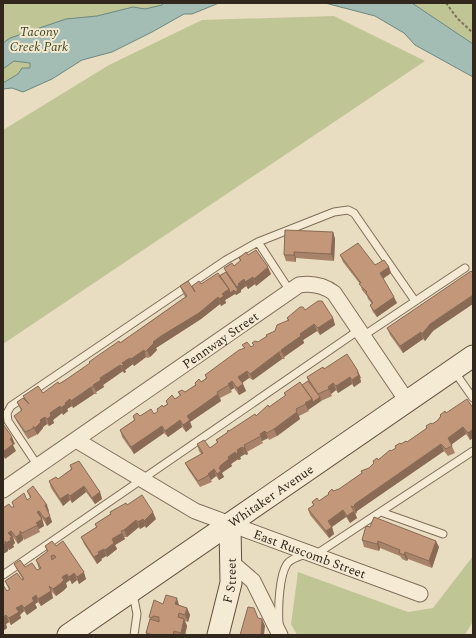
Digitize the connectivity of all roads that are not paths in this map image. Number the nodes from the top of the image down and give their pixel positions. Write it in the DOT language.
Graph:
graph roads {
  1 [pos="258,242"];
  2 [pos="465,268"];
  3 [pos="290,291"];
  4 [pos="414,301"];
  5 [pos="361,333"];
  6 [pos="473,356"];
  7 [pos="453,370"];
  8 [pos="473,398"];
  9 [pos="407,401"];
  10 [pos="76,440"];
  11 [pos="473,451"];
  12 [pos="38,466"];
  13 [pos="141,479"];
  14 [pos="3,490"];
  15 [pos="381,512"];
  16 [pos="230,525"];
  17 [pos="444,534"];
  18 [pos="313,554"];
  19 [pos="231,562"];
  20 [pos="3,575"];
  21 [pos="132,591"];
  22 [pos="420,594"];
  23 [pos="68,635"];
  24 [pos="134,635"];
  25 [pos="218,635"];
  26 [pos="280,635"];
  1 -- 3 [label="lane"];
  1 -- 4 [label="lane"];
  1 -- 12 [label="lane"];
  2 -- 4 [label="lane"];
  3 -- 5 [label="street, Pennway Street"];
  3 -- 10 [label="street, Pennway Street"];
  4 -- 5 [label="lane"];
  5 -- 9 [label="street, Pennway Street"];
  5 -- 13 [label="lane"];
  6 -- 7 [label="main road, Whitaker Avenue"];
  7 -- 8 [label="lane"];
  7 -- 9 [label="main road, Whitaker Avenue"];
  9 -- 16 [label="main road, Whitaker Avenue"];
  10 -- 12 [label="street, Pennway Street"];
  10 -- 13 [label="street, East Ruscomb Street"];
  11 -- 15 [label="lane"];
  12 -- 14 [label="street, Pennway Street"];
  13 -- 16 [label="street, East Ruscomb Street"];
  13 -- 20 [label="lane"];
  15 -- 17 [label="lane"];
  15 -- 18 [label="lane"];
  16 -- 18 [label="street, East Ruscomb Street"];
  16 -- 19 [label="main road, F Street"];
  16 -- 21 [label="main road, Whitaker Avenue"];
  18 -- 22 [label="street, East Ruscomb Street"];
  18 -- 26 [label="lane"];
  19 -- 25 [label="main road, F Street"];
  19 -- 26 [label="street"];
  21 -- 23 [label="main road, Whitaker Avenue"];
  21 -- 24 [label="lane"];
}
